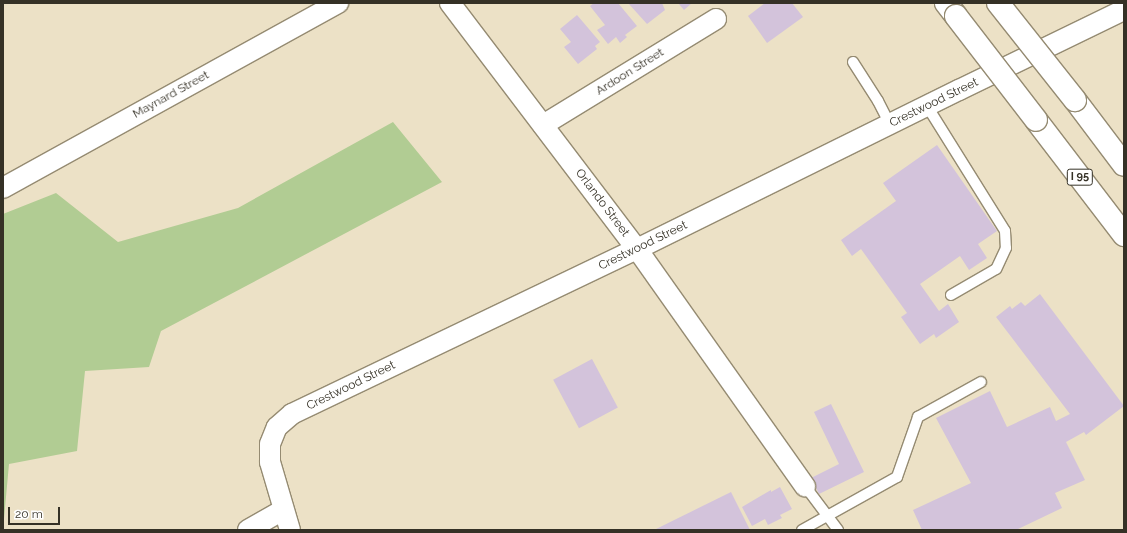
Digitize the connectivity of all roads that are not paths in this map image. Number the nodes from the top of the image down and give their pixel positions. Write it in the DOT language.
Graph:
graph roads {
  1 [pos="338,3"];
  2 [pos="450,3"];
  3 [pos="998,3"];
  4 [pos="951,10"];
  5 [pos="1124,10"];
  6 [pos="716,19"];
  7 [pos="853,62"];
  8 [pos="928,106"];
  9 [pos="543,125"];
  10 [pos="890,125"];
  11 [pos="1124,165"];
  12 [pos="3,188"];
  13 [pos="1124,235"];
  14 [pos="637,249"];
  15 [pos="951,295"];
  16 [pos="981,382"];
  17 [pos="805,486"];
  18 [pos="283,510"];
  19 [pos="827,516"];
  20 [pos="248,530"];
  21 [pos="290,530"];
  22 [pos="802,530"];
  23 [pos="838,530"];
  1 -- 12 [label="street, Maynard Street"];
  2 -- 9 [label="street, Orlando Street"];
  3 -- 11 [label="highway, bridge"];
  4 -- 13 [label="highway, I 95, bridge"];
  5 -- 8 [label="street, Crestwood Street"];
  6 -- 9 [label="street, Ardoon Street"];
  7 -- 10 [label="lane"];
  8 -- 10 [label="street, Crestwood Street"];
  8 -- 15 [label="lane"];
  9 -- 14 [label="street, Orlando Street"];
  10 -- 14 [label="street, Crestwood Street"];
  14 -- 17 [label="street, Orlando Street"];
  14 -- 18 [label="street, Crestwood Street"];
  16 -- 19 [label="lane"];
  17 -- 19 [label="lane"];
  18 -- 20 [label="street"];
  18 -- 21 [label="street, Crestwood Street"];
  19 -- 22 [label="lane"];
  19 -- 23 [label="lane"];
}
